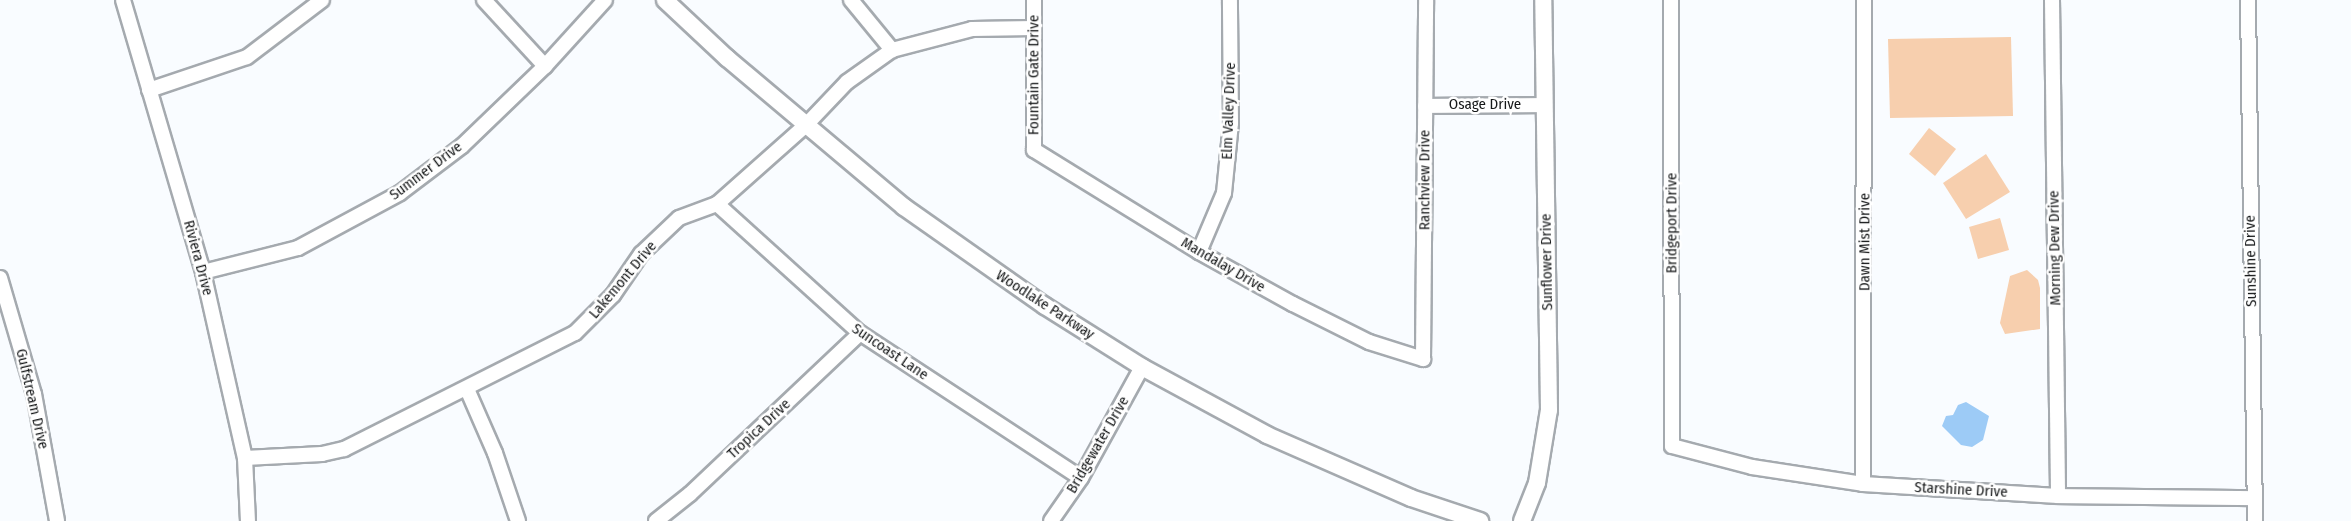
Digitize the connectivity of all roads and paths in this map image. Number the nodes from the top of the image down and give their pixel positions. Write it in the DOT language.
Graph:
graph roads {
  1 [pos="123,0"];
  2 [pos="322,0"];
  3 [pos="484,0"];
  4 [pos="605,0"];
  5 [pos="665,0"];
  6 [pos="851,0"];
  7 [pos="1034,0"];
  8 [pos="1230,0"];
  9 [pos="1426,0"];
  10 [pos="1543,0"];
  11 [pos="1671,0"];
  12 [pos="1864,0"];
  13 [pos="2052,0"];
  14 [pos="2248,0"];
  15 [pos="1034,28"];
  16 [pos="892,50"];
  17 [pos="545,66"];
  18 [pos="149,90"];
  19 [pos="1545,105"];
  20 [pos="1425,106"];
  21 [pos="806,125"];
  22 [pos="1034,150"];
  23 [pos="717,204"];
  24 [pos="1199,252"];
  25 [pos="203,272"];
  26 [pos="0,278"];
  27 [pos="860,333"];
  28 [pos="1423,359"];
  29 [pos="1142,367"];
  30 [pos="466,389"];
  31 [pos="1672,446"];
  32 [pos="245,458"];
  33 [pos="1081,478"];
  34 [pos="1863,484"];
  35 [pos="2058,496"];
  36 [pos="2254,498"];
  37 [pos="57,521"];
  38 [pos="248,521"];
  39 [pos="518,521"];
  40 [pos="656,521"];
  41 [pos="1051,521"];
  42 [pos="1480,521"];
  43 [pos="1522,521"];
  44 [pos="2255,521"];
  1 -- 18 [label="street, Riviera Drive"];
  2 -- 18 [label="street"];
  3 -- 17 [label="street"];
  4 -- 17 [label="street, Summer Drive"];
  5 -- 21 [label="street, Woodlake Parkway"];
  6 -- 16 [label="street"];
  7 -- 15 [label="street, Fountain Gate Drive"];
  8 -- 24 [label="street, Elm Valley Drive"];
  9 -- 20 [label="street, Ranchview Drive"];
  10 -- 19 [label="street, Sunflower Drive"];
  11 -- 31 [label="street, Bridgeport Drive"];
  12 -- 34 [label="street, Dawn Mist Drive"];
  13 -- 35 [label="street, Morning Dew Drive"];
  14 -- 36 [label="street, Sunshine Drive"];
  15 -- 16 [label="street, Lakemont Drive"];
  15 -- 22 [label="street, Fountain Gate Drive"];
  16 -- 21 [label="street, Lakemont Drive"];
  17 -- 25 [label="street, Summer Drive"];
  18 -- 25 [label="street, Riviera Drive"];
  19 -- 20 [label="street, Osage Drive"];
  19 -- 43 [label="street, Sunflower Drive"];
  20 -- 28 [label="street, Ranchview Drive"];
  21 -- 23 [label="street, Lakemont Drive"];
  21 -- 29 [label="street, Woodlake Parkway"];
  22 -- 24 [label="street, Mandalay Drive"];
  23 -- 27 [label="street, Suncoast Lane"];
  23 -- 30 [label="street, Lakemont Drive"];
  24 -- 28 [label="street, Mandalay Drive"];
  25 -- 32 [label="street, Riviera Drive"];
  26 -- 37 [label="street, Gulfstream Drive"];
  27 -- 33 [label="street, Suncoast Lane"];
  27 -- 40 [label="street, Tropica Drive"];
  29 -- 33 [label="street, Bridgewater Drive"];
  29 -- 42 [label="street, Woodlake Parkway"];
  30 -- 32 [label="street, Lakemont Drive"];
  30 -- 39 [label="street"];
  31 -- 34 [label="street, Starshine Drive"];
  32 -- 38 [label="street, Riviera Drive"];
  33 -- 41 [label="street, Bridgewater Drive"];
  34 -- 35 [label="street, Starshine Drive"];
  35 -- 36 [label="street, Starshine Drive"];
  36 -- 44 [label="street, Sunshine Drive"];
}
